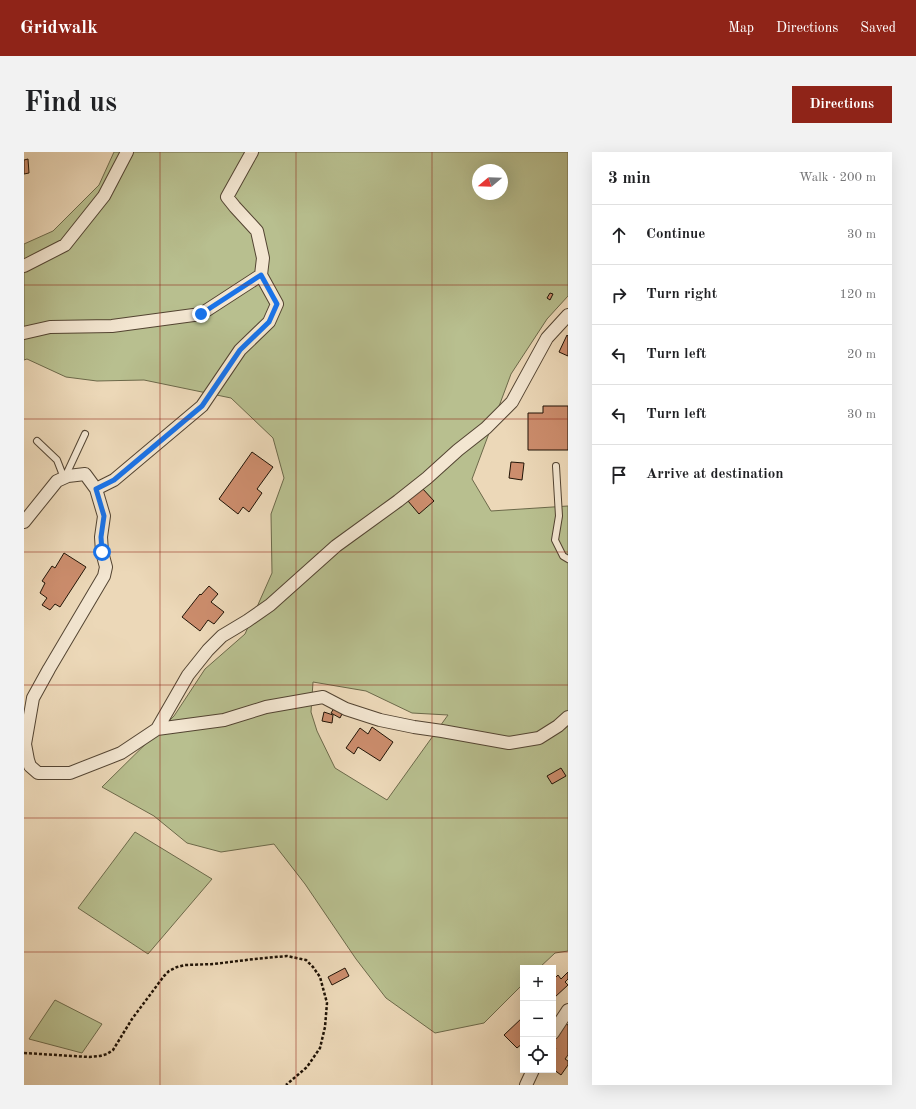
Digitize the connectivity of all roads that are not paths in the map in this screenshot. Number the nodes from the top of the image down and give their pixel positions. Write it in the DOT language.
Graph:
graph roads {
  1 [pos="127,152"];
  2 [pos="252,152"];
  3 [pos="24,266"];
  4 [pos="261,275"];
  5 [pos="568,315"];
  6 [pos="24,333"];
  7 [pos="85,434"];
  8 [pos="37,441"];
  9 [pos="556,466"];
  10 [pos="64,478"];
  11 [pos="96,489"];
  12 [pos="24,522"];
  13 [pos="568,560"];
  14 [pos="568,717"];
  15 [pos="157,729"];
  16 [pos="568,1010"];
  17 [pos="556,1028"];
  18 [pos="532,1073"];
  19 [pos="526,1085"];
  1 -- 3 [label="street"];
  2 -- 4 [label="street"];
  4 -- 6 [label="street"];
  4 -- 11 [label="street"];
  5 -- 15 [label="street"];
  7 -- 10 [label="lane"];
  8 -- 10 [label="lane"];
  9 -- 13 [label="lane"];
  10 -- 11 [label="street"];
  10 -- 12 [label="street"];
  11 -- 15 [label="street"];
  14 -- 15 [label="street"];
  16 -- 17 [label="street"];
  18 -- 19 [label="street"];
}
